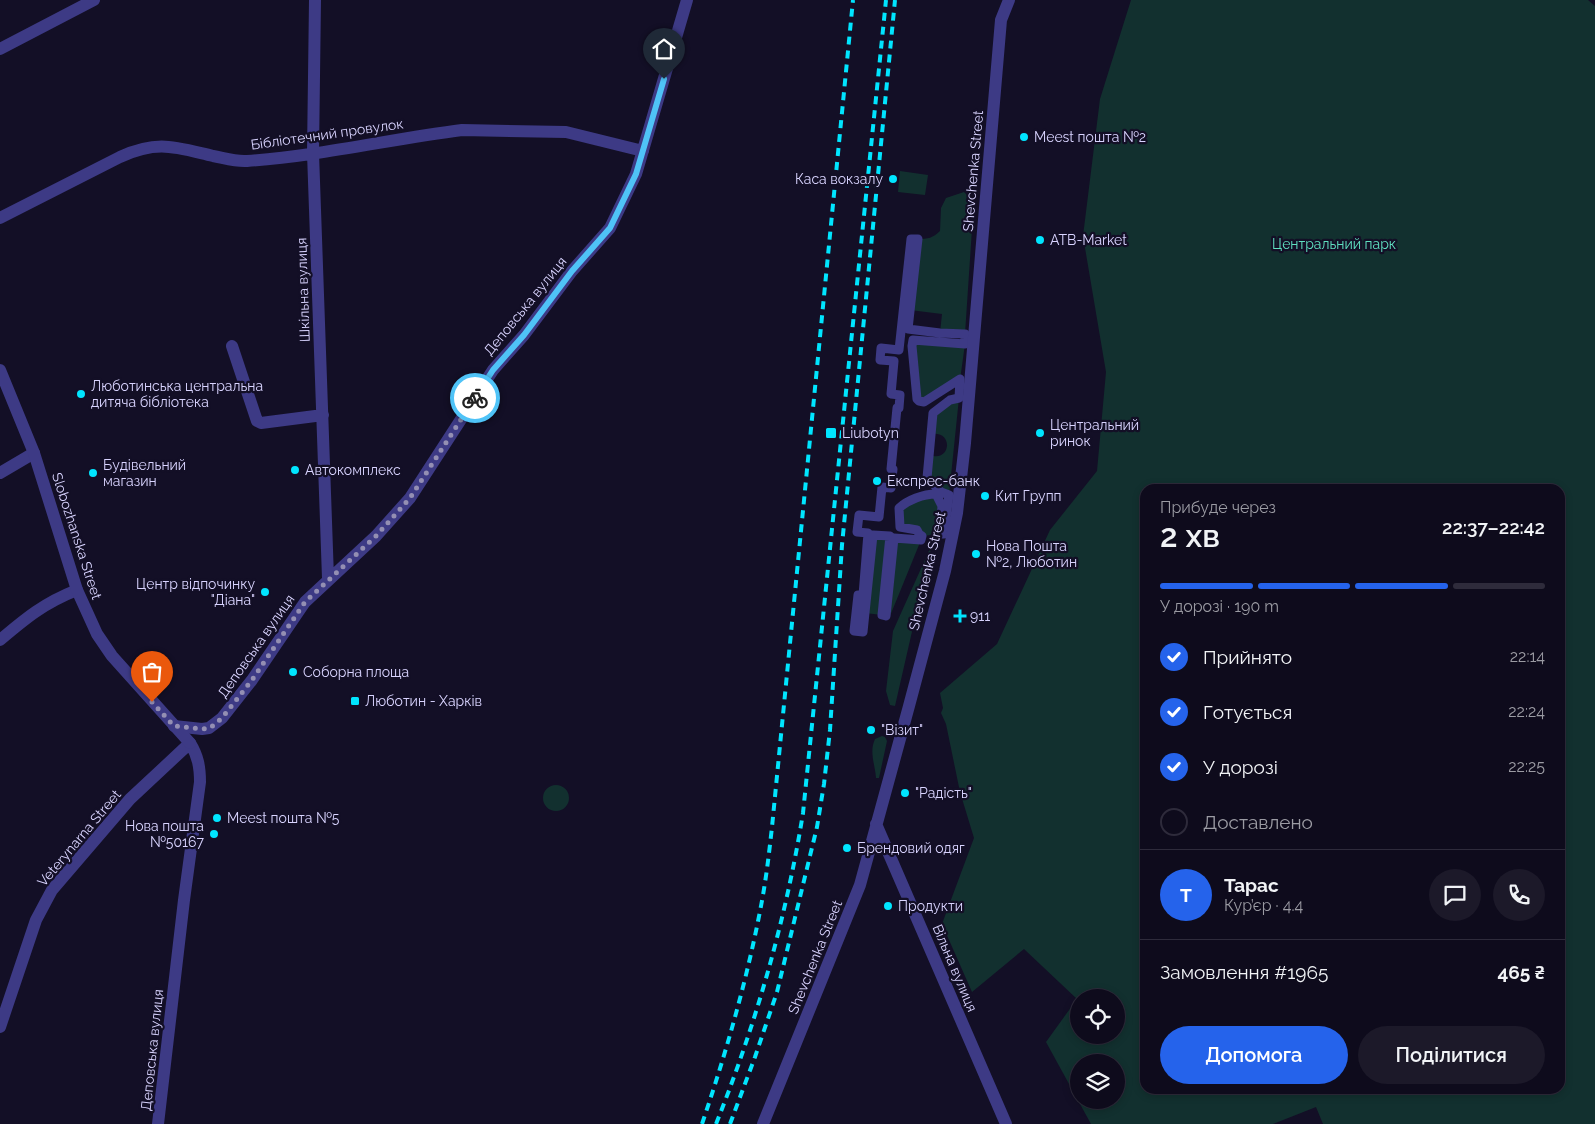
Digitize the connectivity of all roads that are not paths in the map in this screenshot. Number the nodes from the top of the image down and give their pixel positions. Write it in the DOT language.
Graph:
graph roads {
  1 [pos="94,0"];
  2 [pos="316,0"];
  3 [pos="687,0"];
  4 [pos="1003,0"];
  5 [pos="1009,0"];
  6 [pos="1001,20"];
  7 [pos="0,48"];
  8 [pos="643,151"];
  9 [pos="313,153"];
  10 [pos="0,218"];
  11 [pos="232,346"];
  12 [pos="0,370"];
  13 [pos="959,398"];
  14 [pos="323,415"];
  15 [pos="34,453"];
  16 [pos="0,473"];
  17 [pos="328,578"];
  18 [pos="77,590"];
  19 [pos="0,640"];
  20 [pos="174,726"];
  21 [pos="190,743"];
  22 [pos="876,824"];
  23 [pos="0,1027"];
  24 [pos="158,1124"];
  25 [pos="763,1124"];
  26 [pos="1006,1124"];
  1 -- 7 [label="street"];
  2 -- 9 [label="street, Шкільна вулиця"];
  3 -- 8 [label="street, Деповська вулиця"];
  4 -- 6 [label="street"];
  5 -- 6 [label="street, Shevchenka Street"];
  6 -- 22 [label="street, Shevchenka Street"];
  8 -- 9 [label="street, Бібліотечний провулок"];
  8 -- 17 [label="street, Деповська вулиця"];
  9 -- 10 [label="street, Бібліотечний провулок"];
  9 -- 14 [label="street, Шкільна вулиця"];
  11 -- 14 [label="street"];
  12 -- 15 [label="street, Slobozhanska Street"];
  13 -- 13 [label="street"];
  14 -- 17 [label="street, Шкільна вулиця"];
  15 -- 16 [label="street"];
  15 -- 18 [label="street, Slobozhanska Street"];
  17 -- 20 [label="street, Деповська вулиця"];
  18 -- 19 [label="street"];
  18 -- 20 [label="street, Slobozhanska Street"];
  20 -- 21 [label="street, Slobozhanska Street"];
  21 -- 23 [label="street, Veterynarna Street"];
  21 -- 24 [label="street, Деповська вулиця"];
  22 -- 25 [label="street, Shevchenka Street"];
  22 -- 26 [label="street, Вільна вулиця"];
}
